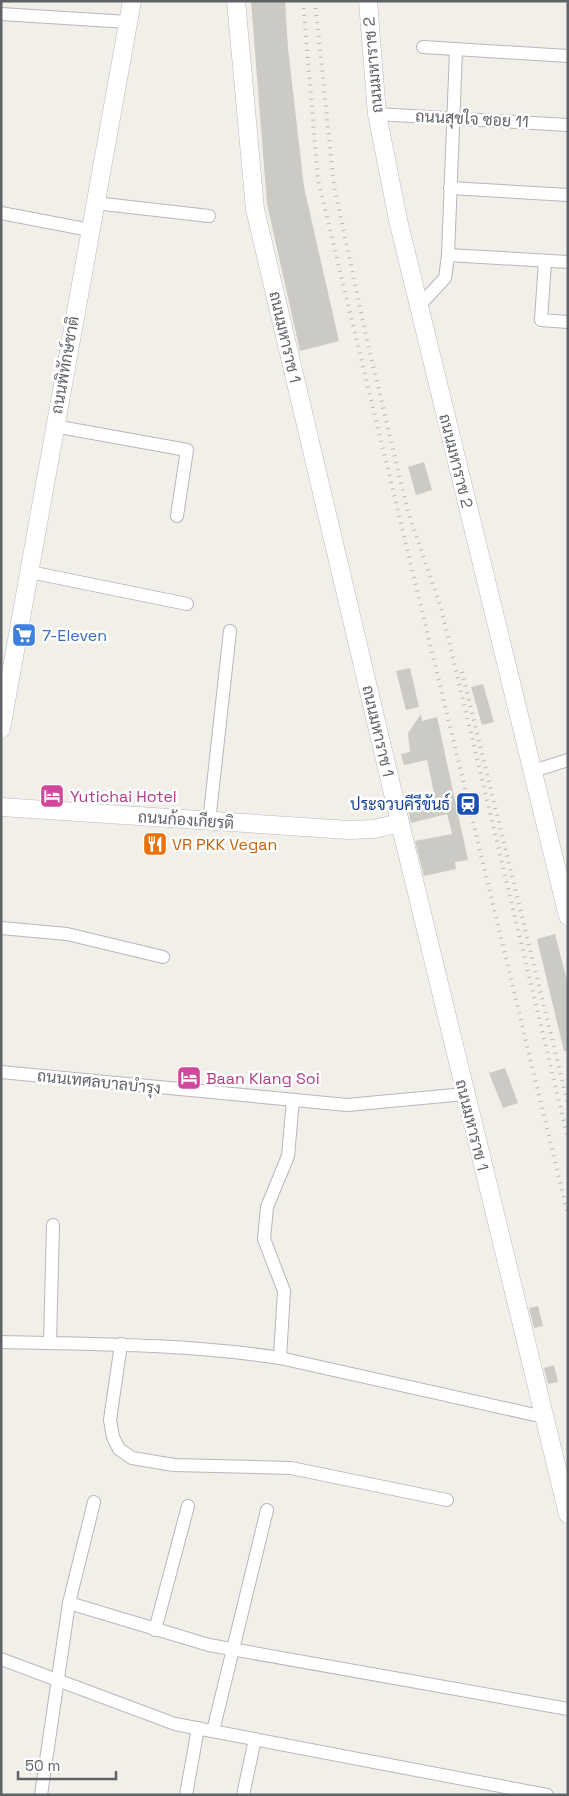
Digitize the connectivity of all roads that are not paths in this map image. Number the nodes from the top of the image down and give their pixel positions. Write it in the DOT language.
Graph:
graph roads {
  1 [pos="132,1"];
  2 [pos="236,1"];
  3 [pos="368,1"];
  4 [pos="1,14"];
  5 [pos="128,22"];
  6 [pos="423,47"];
  7 [pos="456,50"];
  8 [pos="568,56"];
  9 [pos="376,114"];
  10 [pos="454,118"];
  11 [pos="568,124"];
  12 [pos="450,188"];
  13 [pos="568,195"];
  14 [pos="95,203"];
  15 [pos="1,213"];
  16 [pos="209,216"];
  17 [pos="90,230"];
  18 [pos="448,255"];
  19 [pos="545,261"];
  20 [pos="568,262"];
  21 [pos="418,307"];
  22 [pos="568,322"];
  23 [pos="54,426"];
  24 [pos="176,516"];
  25 [pos="30,572"];
  26 [pos="187,604"];
  27 [pos="230,631"];
  28 [pos="1,729"];
  29 [pos="568,760"];
  30 [pos="533,772"];
  31 [pos="1,807"];
  32 [pos="209,822"];
  33 [pos="400,823"];
  34 [pos="568,916"];
  35 [pos="1,928"];
  36 [pos="163,957"];
  37 [pos="1,1072"];
  38 [pos="465,1094"];
  39 [pos="293,1100"];
  40 [pos="53,1225"];
  41 [pos="1,1342"];
  42 [pos="50,1343"];
  43 [pos="121,1344"];
  44 [pos="280,1358"];
  45 [pos="544,1417"];
  46 [pos="447,1500"];
  47 [pos="94,1502"];
  48 [pos="188,1506"];
  49 [pos="267,1510"];
  50 [pos="568,1514"];
  51 [pos="69,1603"];
  52 [pos="155,1630"];
  53 [pos="234,1650"];
  54 [pos="1,1659"];
  55 [pos="58,1679"];
  56 [pos="568,1710"];
  57 [pos="198,1728"];
  58 [pos="213,1731"];
  59 [pos="255,1739"];
  60 [pos="41,1795"];
  61 [pos="186,1795"];
  62 [pos="243,1795"];
  63 [pos="546,1795"];
  1 -- 5 [label="street, ถนนพิทักษ์ชาติ"];
  2 -- 33 [label="street, ถนนมหาราช 1"];
  3 -- 9 [label="street, ถนนมหาราช 2"];
  4 -- 5 [label="street"];
  5 -- 14 [label="street, ถนนพิทักษ์ชาติ"];
  6 -- 7 [label="street"];
  7 -- 8 [label="street"];
  7 -- 10 [label="street"];
  9 -- 10 [label="street, ถนนสุขใจ ซอย 11"];
  9 -- 21 [label="street, ถนนมหาราช 2"];
  10 -- 11 [label="street, ถนนสุขใจ ซอย 11"];
  10 -- 12 [label="street"];
  12 -- 13 [label="street"];
  12 -- 18 [label="street"];
  14 -- 16 [label="street"];
  14 -- 17 [label="street, ถนนพิทักษ์ชาติ"];
  15 -- 17 [label="street"];
  17 -- 23 [label="street, ถนนพิทักษ์ชาติ"];
  18 -- 19 [label="street"];
  18 -- 21 [label="street"];
  19 -- 20 [label="street"];
  19 -- 22 [label="street"];
  21 -- 30 [label="street, ถนนมหาราช 2"];
  23 -- 24 [label="street"];
  23 -- 25 [label="street, ถนนพิทักษ์ชาติ"];
  25 -- 26 [label="street"];
  25 -- 28 [label="street, ถนนพิทักษ์ชาติ"];
  27 -- 32 [label="street"];
  29 -- 30 [label="street"];
  30 -- 34 [label="street, ถนนมหาราช 2"];
  31 -- 32 [label="street, ถนนก้องเกียรติ"];
  32 -- 33 [label="street, ถนนก้องเกียรติ"];
  33 -- 38 [label="street, ถนนมหาราช 1"];
  35 -- 36 [label="street"];
  37 -- 39 [label="street, ถนนเทศลบาลบำรุง"];
  38 -- 39 [label="street, ถนนเทศลบาลบำรุง"];
  38 -- 45 [label="street, ถนนมหาราช 1"];
  39 -- 44 [label="street"];
  40 -- 42 [label="street"];
  41 -- 42 [label="street"];
  42 -- 43 [label="street"];
  43 -- 44 [label="street"];
  43 -- 46 [label="street"];
  44 -- 45 [label="street"];
  45 -- 50 [label="street, ถนนมหาราช 1"];
  47 -- 51 [label="street"];
  48 -- 52 [label="street"];
  49 -- 53 [label="street"];
  51 -- 52 [label="street"];
  51 -- 55 [label="street"];
  52 -- 53 [label="street"];
  53 -- 56 [label="street"];
  53 -- 58 [label="street"];
  54 -- 55 [label="street"];
  55 -- 57 [label="street"];
  55 -- 60 [label="street"];
  57 -- 58 [label="street"];
  57 -- 61 [label="street"];
  58 -- 59 [label="street"];
  59 -- 62 [label="street"];
  59 -- 63 [label="street"];
}
